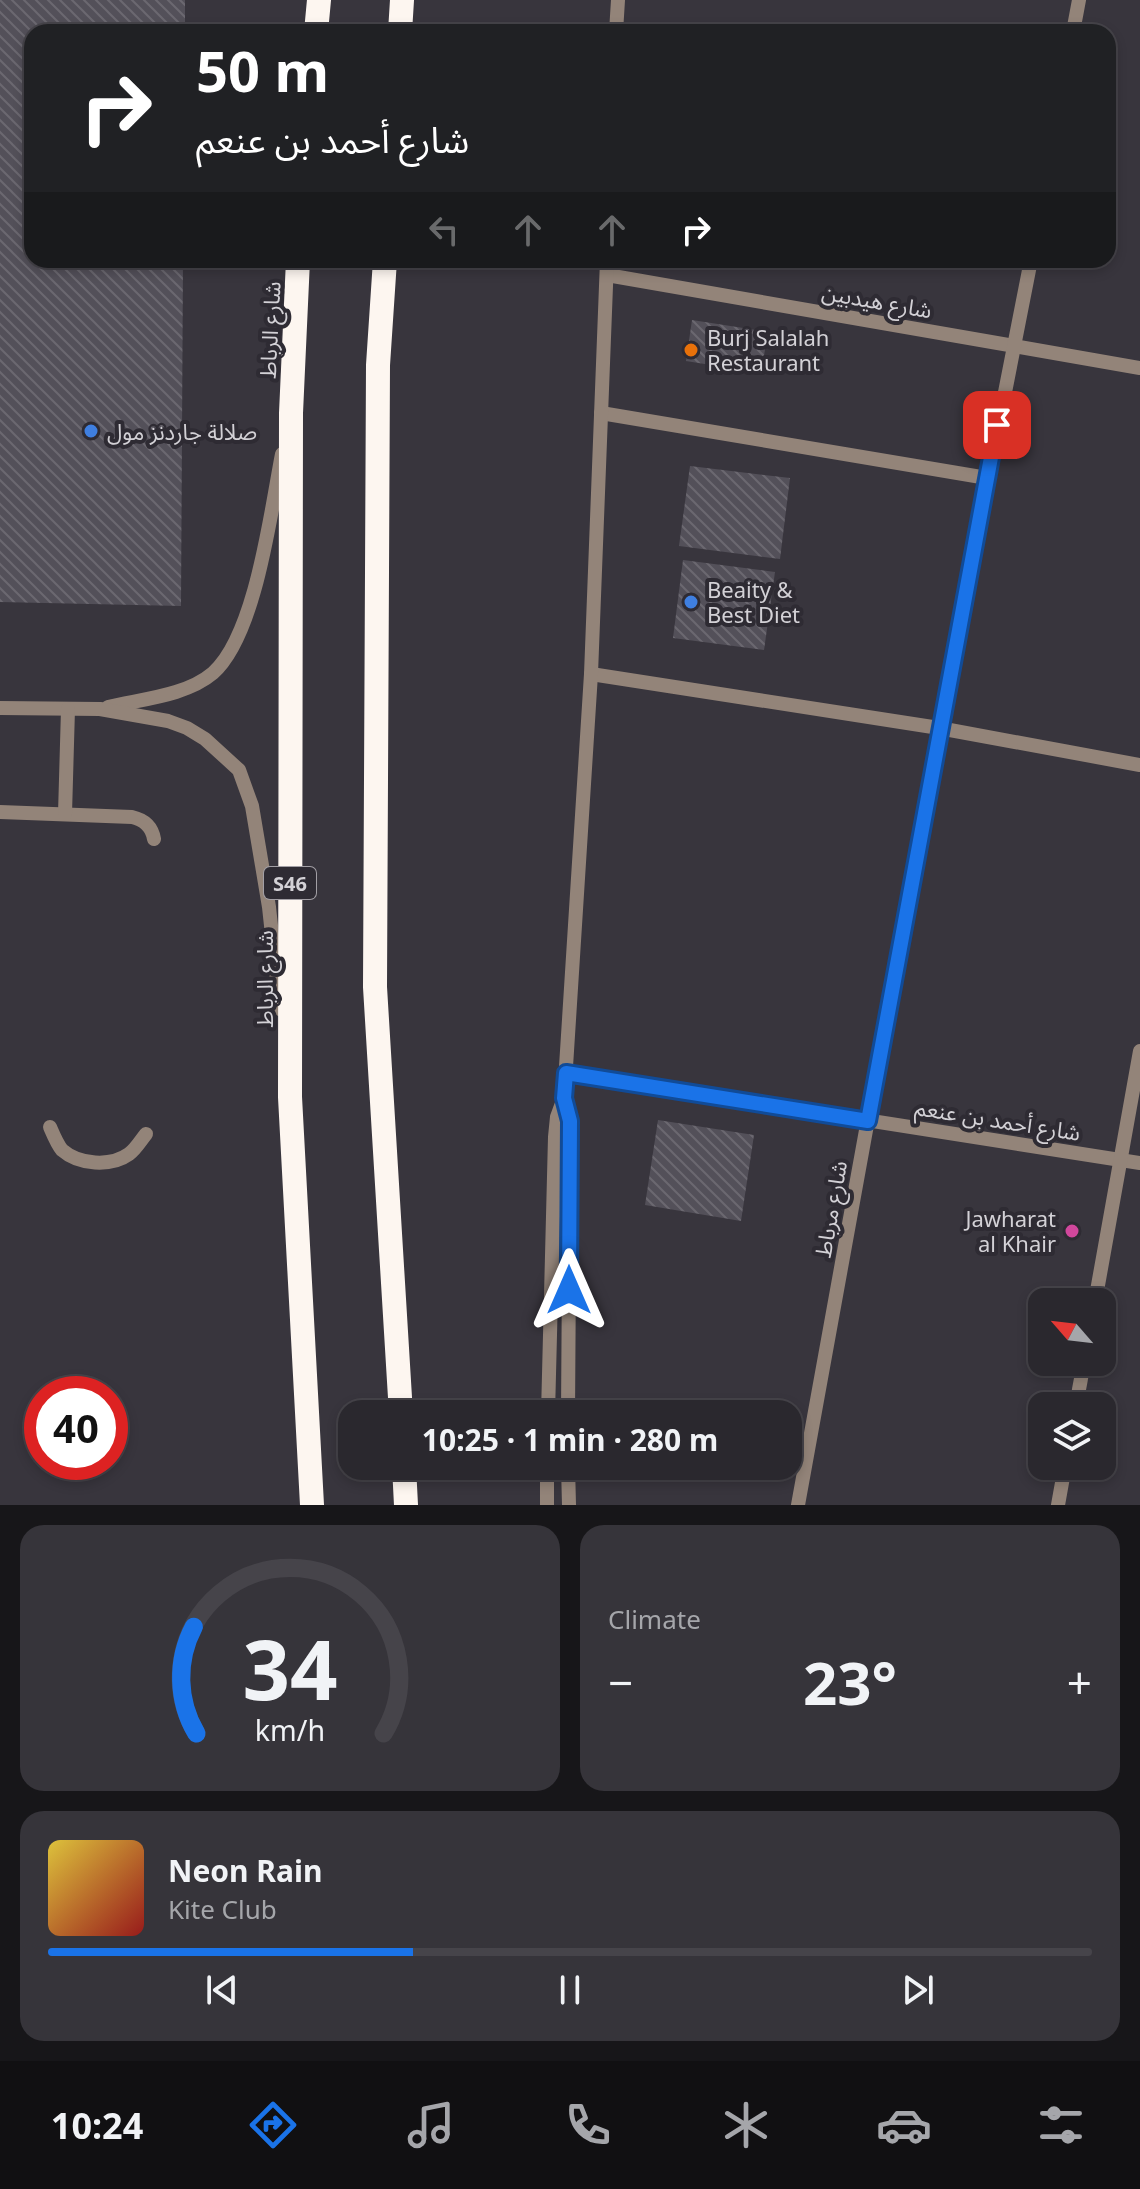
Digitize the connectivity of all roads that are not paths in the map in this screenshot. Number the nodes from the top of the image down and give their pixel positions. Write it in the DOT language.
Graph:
graph roads {
  1 [pos="319,0"];
  2 [pos="402,0"];
  3 [pos="618,0"];
  4 [pos="1079,0"];
  5 [pos="317,24"];
  6 [pos="400,24"];
  7 [pos="616,24"];
  8 [pos="1074,24"];
  9 [pos="298,268"];
  10 [pos="384,268"];
  11 [pos="607,268"];
  12 [pos="1029,268"];
  13 [pos="1013,346"];
  14 [pos="1140,368"];
  15 [pos="291,413"];
  16 [pos="601,413"];
  17 [pos="987,478"];
  18 [pos="591,674"];
  19 [pos="0,708"];
  20 [pos="68,709"];
  21 [pos="100,709"];
  22 [pos="939,728"];
  23 [pos="1140,765"];
  24 [pos="0,812"];
  25 [pos="65,814"];
  26 [pos="154,839"];
  27 [pos="1140,1051"];
  28 [pos="566,1073"];
  29 [pos="290,1097"];
  30 [pos="564,1098"];
  31 [pos="868,1121"];
  32 [pos="50,1127"];
  33 [pos="146,1134"];
  34 [pos="1120,1160"];
  35 [pos="1140,1163"];
  36 [pos="1097,1288"];
  37 [pos="400,1400"];
  38 [pos="548,1400"];
  39 [pos="568,1400"];
  40 [pos="405,1480"];
  41 [pos="547,1480"];
  42 [pos="568,1480"];
  43 [pos="1062,1480"];
  44 [pos="312,1505"];
  45 [pos="406,1505"];
  46 [pos="547,1505"];
  47 [pos="569,1505"];
  48 [pos="798,1505"];
  49 [pos="1058,1505"];
  1 -- 5 [label="highway"];
  2 -- 6 [label="highway"];
  3 -- 7 [label="street"];
  4 -- 8 [label="street"];
  9 -- 15 [label="highway, شارع الرباط / S46"];
  10 -- 37 [label="highway"];
  11 -- 13 [label="street, شارع هيدبين"];
  11 -- 16 [label="street"];
  12 -- 13 [label="street, شارع مرباط"];
  13 -- 14 [label="street, شارع هيدبين"];
  13 -- 17 [label="street, شارع مرباط"];
  15 -- 21 [label="street"];
  15 -- 29 [label="highway, شارع الرباط / S46"];
  16 -- 17 [label="street"];
  16 -- 18 [label="street"];
  17 -- 22 [label="street, شارع مرباط"];
  18 -- 22 [label="street"];
  18 -- 28 [label="street"];
  19 -- 20 [label="street"];
  20 -- 21 [label="street"];
  20 -- 25 [label="street"];
  21 -- 29 [label="street"];
  22 -- 23 [label="street"];
  22 -- 31 [label="street, شارع مرباط"];
  24 -- 25 [label="street"];
  25 -- 26 [label="street"];
  27 -- 34 [label="street"];
  28 -- 30 [label="street"];
  28 -- 31 [label="street, شارع أحمد بن عنعم"];
  29 -- 44 [label="highway, شارع الرباط / S46"];
  30 -- 38 [label="street"];
  30 -- 39 [label="street"];
  31 -- 34 [label="street, شارع أحمد بن عنعم"];
  31 -- 48 [label="street, شارع مرباط"];
  32 -- 33 [label="street"];
  34 -- 35 [label="street, شارع أحمد بن عنعم"];
  34 -- 36 [label="street"];
  40 -- 45 [label="highway"];
  41 -- 46 [label="street"];
  42 -- 47 [label="street"];
  43 -- 49 [label="street"];
}
